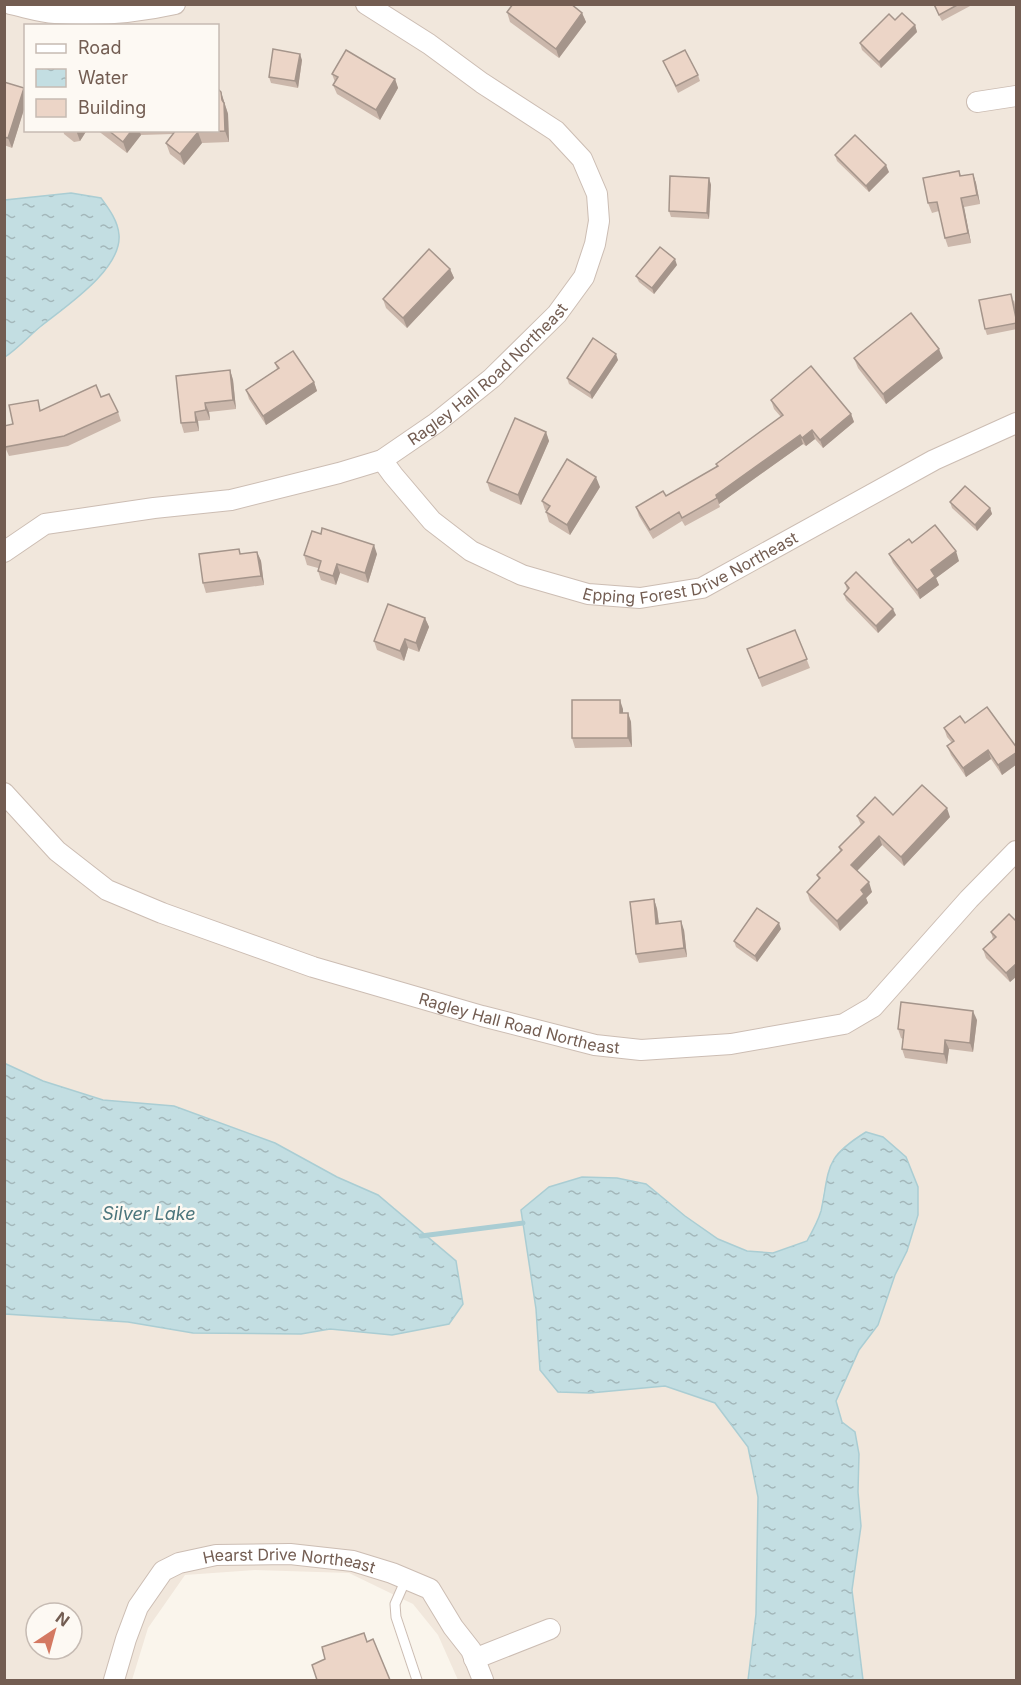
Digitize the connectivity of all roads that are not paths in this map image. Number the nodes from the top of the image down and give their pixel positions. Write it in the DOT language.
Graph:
graph roads {
  1 [pos="10,4"];
  2 [pos="175,4"];
  3 [pos="366,4"];
  4 [pos="1017,96"];
  5 [pos="977,102"];
  6 [pos="1017,423"];
  7 [pos="382,460"];
  8 [pos="4,552"];
  9 [pos="4,794"];
  10 [pos="1017,852"];
  11 [pos="406,1579"];
  12 [pos="550,1629"];
  13 [pos="474,1659"];
  14 [pos="114,1680"];
  15 [pos="417,1680"];
  16 [pos="483,1680"];
  1 -- 2 [label="street"];
  3 -- 7 [label="street, Ragley Hall Road Northeast"];
  4 -- 5 [label="street"];
  6 -- 7 [label="street, Epping Forest Drive Northeast"];
  7 -- 8 [label="street, Ragley Hall Road Northeast"];
  9 -- 10 [label="street, Ragley Hall Road Northeast"];
  11 -- 13 [label="street, Hearst Drive Northeast"];
  11 -- 14 [label="street, Hearst Drive Northeast"];
  11 -- 15 [label="lane"];
  12 -- 13 [label="street"];
  13 -- 16 [label="street, Hearst Drive Northeast"];
}
